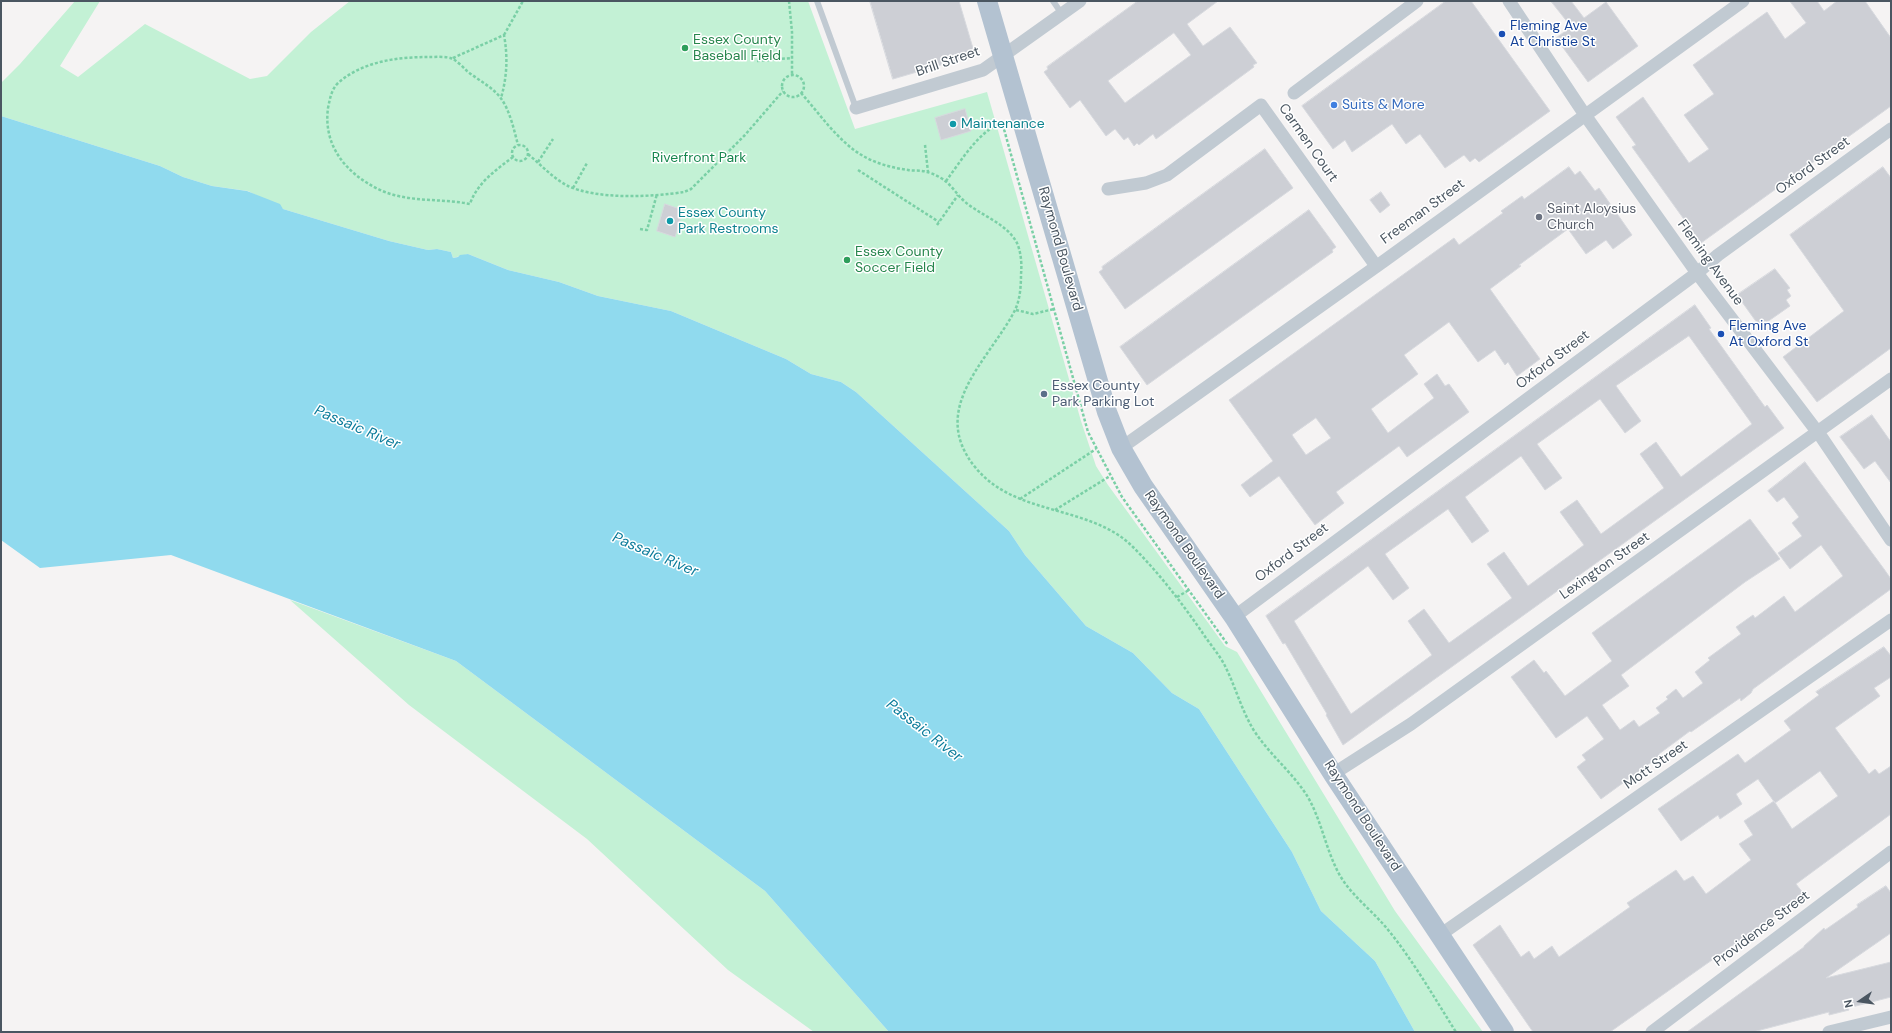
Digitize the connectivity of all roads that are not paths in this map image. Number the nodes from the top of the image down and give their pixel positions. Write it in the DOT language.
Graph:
graph roads {
  1 [pos="816,1"];
  2 [pos="987,1"];
  3 [pos="1052,1"];
  4 [pos="1080,1"];
  5 [pos="1417,1"];
  6 [pos="1509,1"];
  7 [pos="1743,1"];
  8 [pos="1062,14"];
  9 [pos="1003,55"];
  10 [pos="1294,93"];
  11 [pos="856,108"];
  12 [pos="1585,115"];
  13 [pos="1891,129"];
  14 [pos="1108,189"];
  15 [pos="1376,266"];
  16 [pos="1697,273"];
  17 [pos="1891,379"];
  18 [pos="1818,433"];
  19 [pos="1121,448"];
  20 [pos="1891,540"];
  21 [pos="1234,617"];
  22 [pos="1891,620"];
  23 [pos="1333,774"];
  24 [pos="1891,852"];
  25 [pos="1440,935"];
  26 [pos="1891,1017"];
  27 [pos="1504,1032"];
  28 [pos="1652,1032"];
  29 [pos="1829,1032"];
  1 -- 11 [label="lane"];
  2 -- 9 [label="main road, Raymond Boulevard"];
  3 -- 8 [label="lane"];
  4 -- 8 [label="street, Brill Street"];
  5 -- 10 [label="street"];
  6 -- 12 [label="street, Fleming Avenue"];
  7 -- 12 [label="street, Freeman Street"];
  8 -- 9 [label="street, Brill Street"];
  9 -- 11 [label="street, Brill Street"];
  9 -- 19 [label="main road, Raymond Boulevard"];
  12 -- 15 [label="street, Freeman Street"];
  12 -- 16 [label="street, Fleming Avenue"];
  13 -- 16 [label="street, Oxford Street"];
  14 -- 15 [label="street, Carmen Court"];
  15 -- 19 [label="street, Freeman Street"];
  16 -- 18 [label="street, Fleming Avenue"];
  16 -- 21 [label="street, Oxford Street"];
  17 -- 18 [label="street, Lexington Street"];
  18 -- 20 [label="street, Fleming Avenue"];
  18 -- 23 [label="street, Lexington Street"];
  19 -- 21 [label="main road, Raymond Boulevard"];
  21 -- 23 [label="main road, Raymond Boulevard"];
  22 -- 25 [label="street, Mott Street"];
  23 -- 25 [label="main road, Raymond Boulevard"];
  24 -- 28 [label="street, Providence Street"];
  25 -- 27 [label="main road, Raymond Boulevard"];
  26 -- 29 [label="street"];
}
